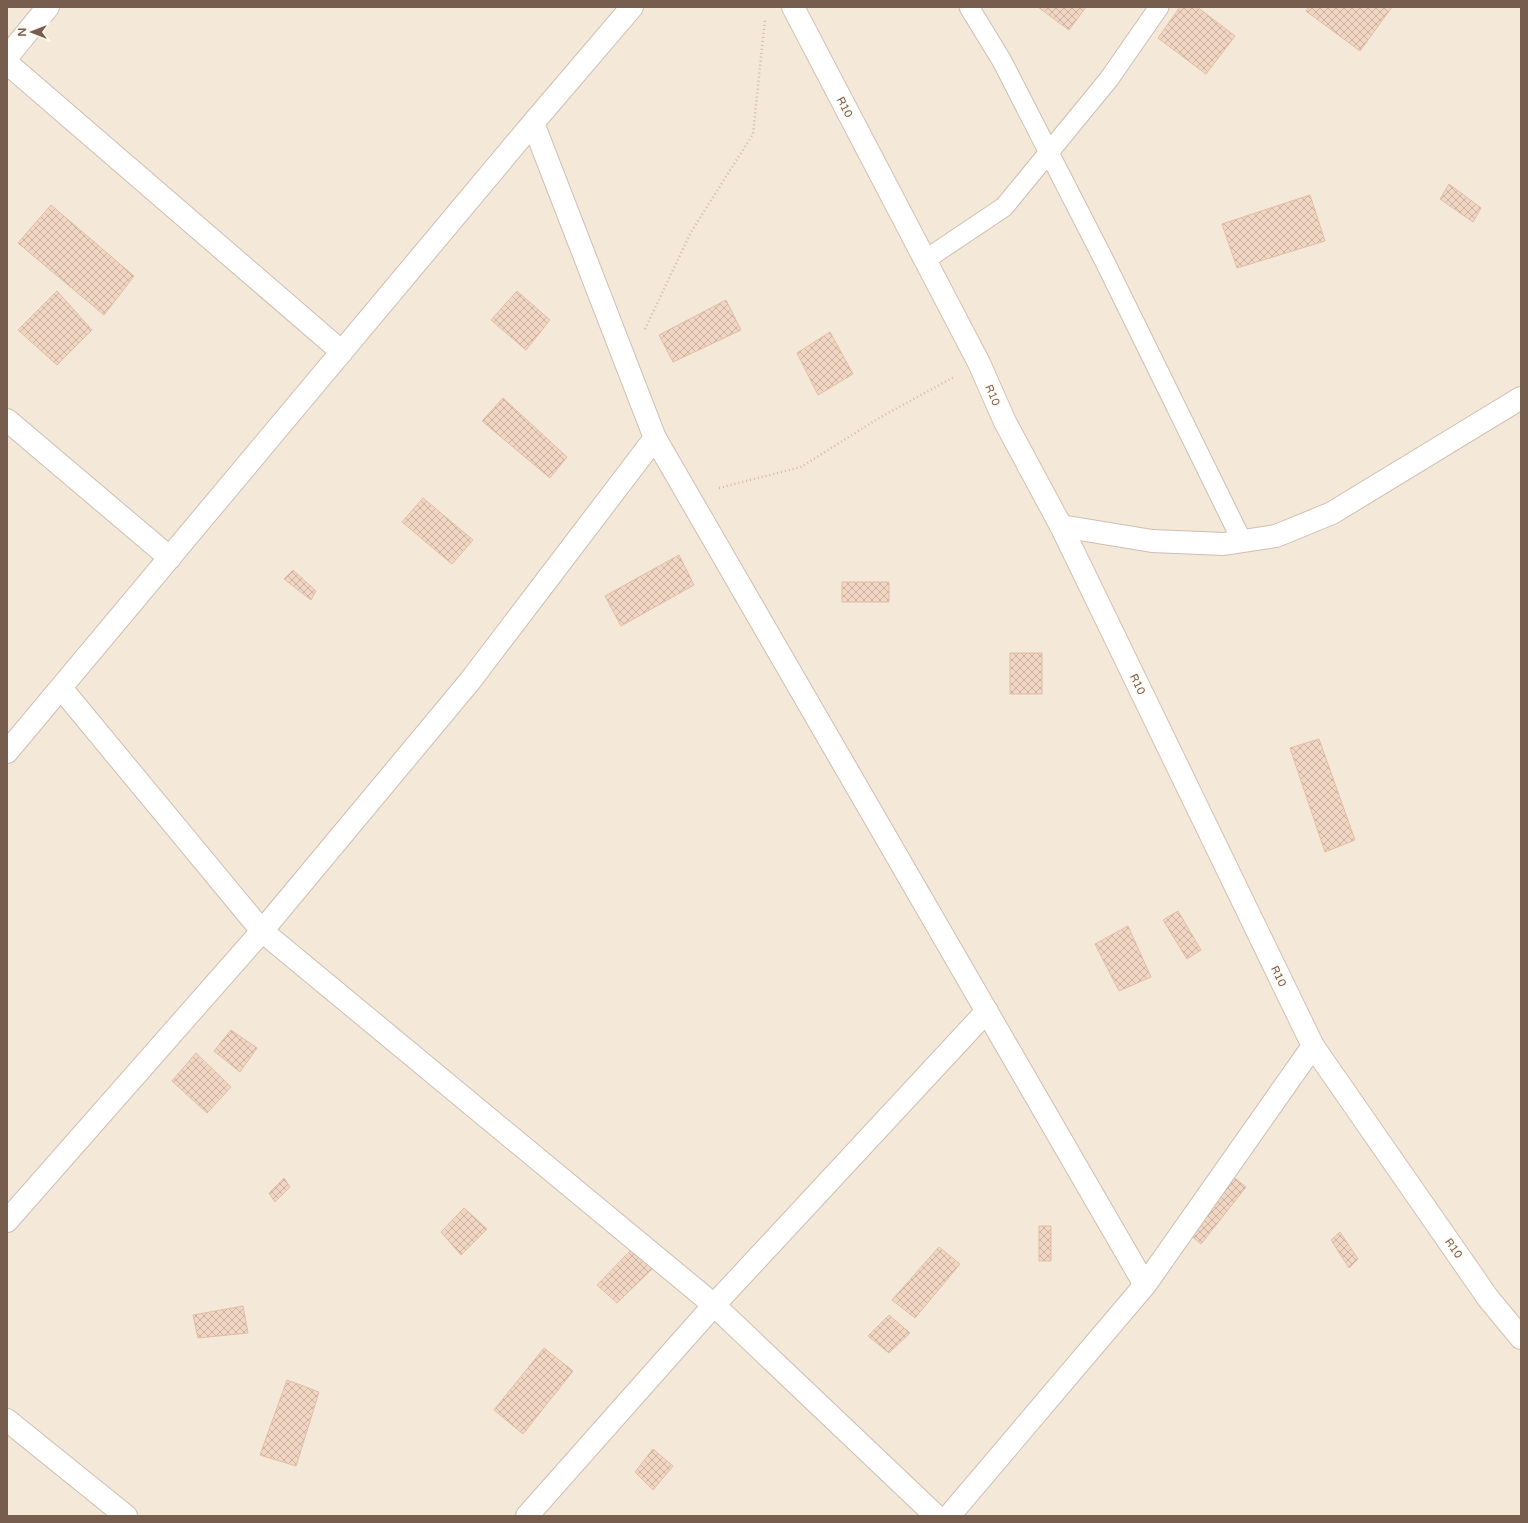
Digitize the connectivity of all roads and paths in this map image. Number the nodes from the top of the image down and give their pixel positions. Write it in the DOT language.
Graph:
graph roads {
  1 [pos="48,7"];
  2 [pos="632,7"];
  3 [pos="793,7"];
  4 [pos="969,7"];
  5 [pos="1159,7"];
  6 [pos="766,15"];
  7 [pos="7,57"];
  8 [pos="7,63"];
  9 [pos="533,123"];
  10 [pos="1049,154"];
  11 [pos="925,260"];
  12 [pos="644,332"];
  13 [pos="342,352"];
  14 [pos="979,363"];
  15 [pos="1521,398"];
  16 [pos="7,420"];
  17 [pos="655,438"];
  18 [pos="689,496"];
  19 [pos="1061,526"];
  20 [pos="1242,541"];
  21 [pos="170,558"];
  22 [pos="61,688"];
  23 [pos="7,752"];
  24 [pos="262,931"];
  25 [pos="987,1011"];
  26 [pos="1313,1046"];
  27 [pos="7,1221"];
  28 [pos="1145,1285"];
  29 [pos="714,1305"];
  30 [pos="1521,1338"];
  31 [pos="7,1420"];
  32 [pos="126,1516"];
  33 [pos="527,1516"];
  34 [pos="936,1516"];
  35 [pos="949,1516"];
  1 -- 7 [label="street"];
  2 -- 9 [label="street"];
  3 -- 11 [label="street, R10"];
  4 -- 10 [label="lane"];
  5 -- 10 [label="lane"];
  6 -- 12 [label="path"];
  8 -- 13 [label="street"];
  9 -- 13 [label="street"];
  9 -- 17 [label="street"];
  10 -- 11 [label="lane"];
  10 -- 20 [label="lane"];
  11 -- 14 [label="street, R10"];
  13 -- 21 [label="street"];
  14 -- 18 [label="path"];
  14 -- 19 [label="street, R10"];
  15 -- 20 [label="street"];
  16 -- 21 [label="street"];
  17 -- 18 [label="street"];
  17 -- 24 [label="street"];
  18 -- 25 [label="street"];
  19 -- 20 [label="street"];
  19 -- 26 [label="street, R10"];
  21 -- 22 [label="street"];
  22 -- 23 [label="street"];
  22 -- 24 [label="street"];
  24 -- 27 [label="street"];
  24 -- 29 [label="street"];
  25 -- 28 [label="street"];
  25 -- 29 [label="street"];
  26 -- 28 [label="street"];
  26 -- 30 [label="street, R10"];
  28 -- 35 [label="street"];
  29 -- 33 [label="street"];
  29 -- 34 [label="street"];
  31 -- 32 [label="street"];
}
